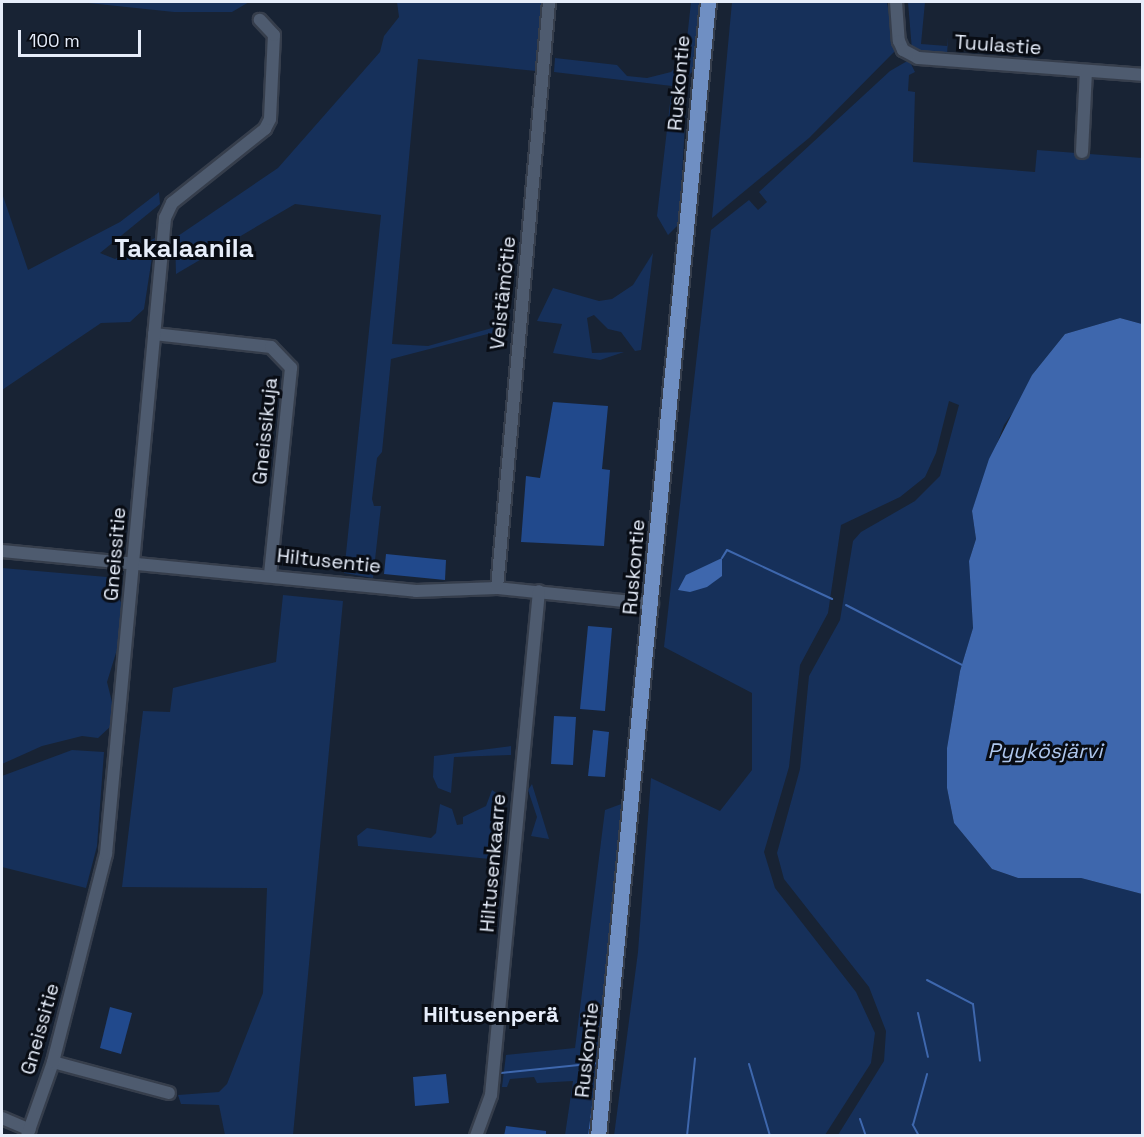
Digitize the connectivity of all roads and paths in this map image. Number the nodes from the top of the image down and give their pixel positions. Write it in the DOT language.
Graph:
graph roads {
  1 [pos="549,2"];
  2 [pos="708,2"];
  3 [pos="896,2"];
  4 [pos="260,20"];
  5 [pos="1086,70"];
  6 [pos="1143,75"];
  7 [pos="1082,152"];
  8 [pos="154,334"];
  9 [pos="2,551"];
  10 [pos="134,563"];
  11 [pos="270,574"];
  12 [pos="497,588"];
  13 [pos="539,591"];
  14 [pos="652,604"];
  15 [pos="53,1062"];
  16 [pos="169,1093"];
  17 [pos="2,1118"];
  18 [pos="29,1133"];
  19 [pos="476,1136"];
  20 [pos="598,1136"];
  1 -- 12 [label="street, Veistämötie"];
  2 -- 14 [label="main road, Ruskontie"];
  3 -- 5 [label="street, Tuulastie"];
  4 -- 8 [label="street, Gneissitie"];
  5 -- 6 [label="street, Tuulastie"];
  5 -- 7 [label="street"];
  8 -- 10 [label="street, Gneissitie"];
  8 -- 11 [label="street, Gneissikuja"];
  9 -- 10 [label="street, Hiltusentie"];
  10 -- 11 [label="street, Hiltusentie"];
  10 -- 15 [label="street, Gneissitie"];
  11 -- 12 [label="street, Hiltusentie"];
  12 -- 13 [label="street, Hiltusentie"];
  13 -- 14 [label="street, Hiltusentie"];
  13 -- 19 [label="street, Hiltusenkaarre"];
  14 -- 20 [label="main road, Ruskontie"];
  15 -- 16 [label="street"];
  15 -- 18 [label="street, Gneissitie"];
  17 -- 18 [label="street"];
}
